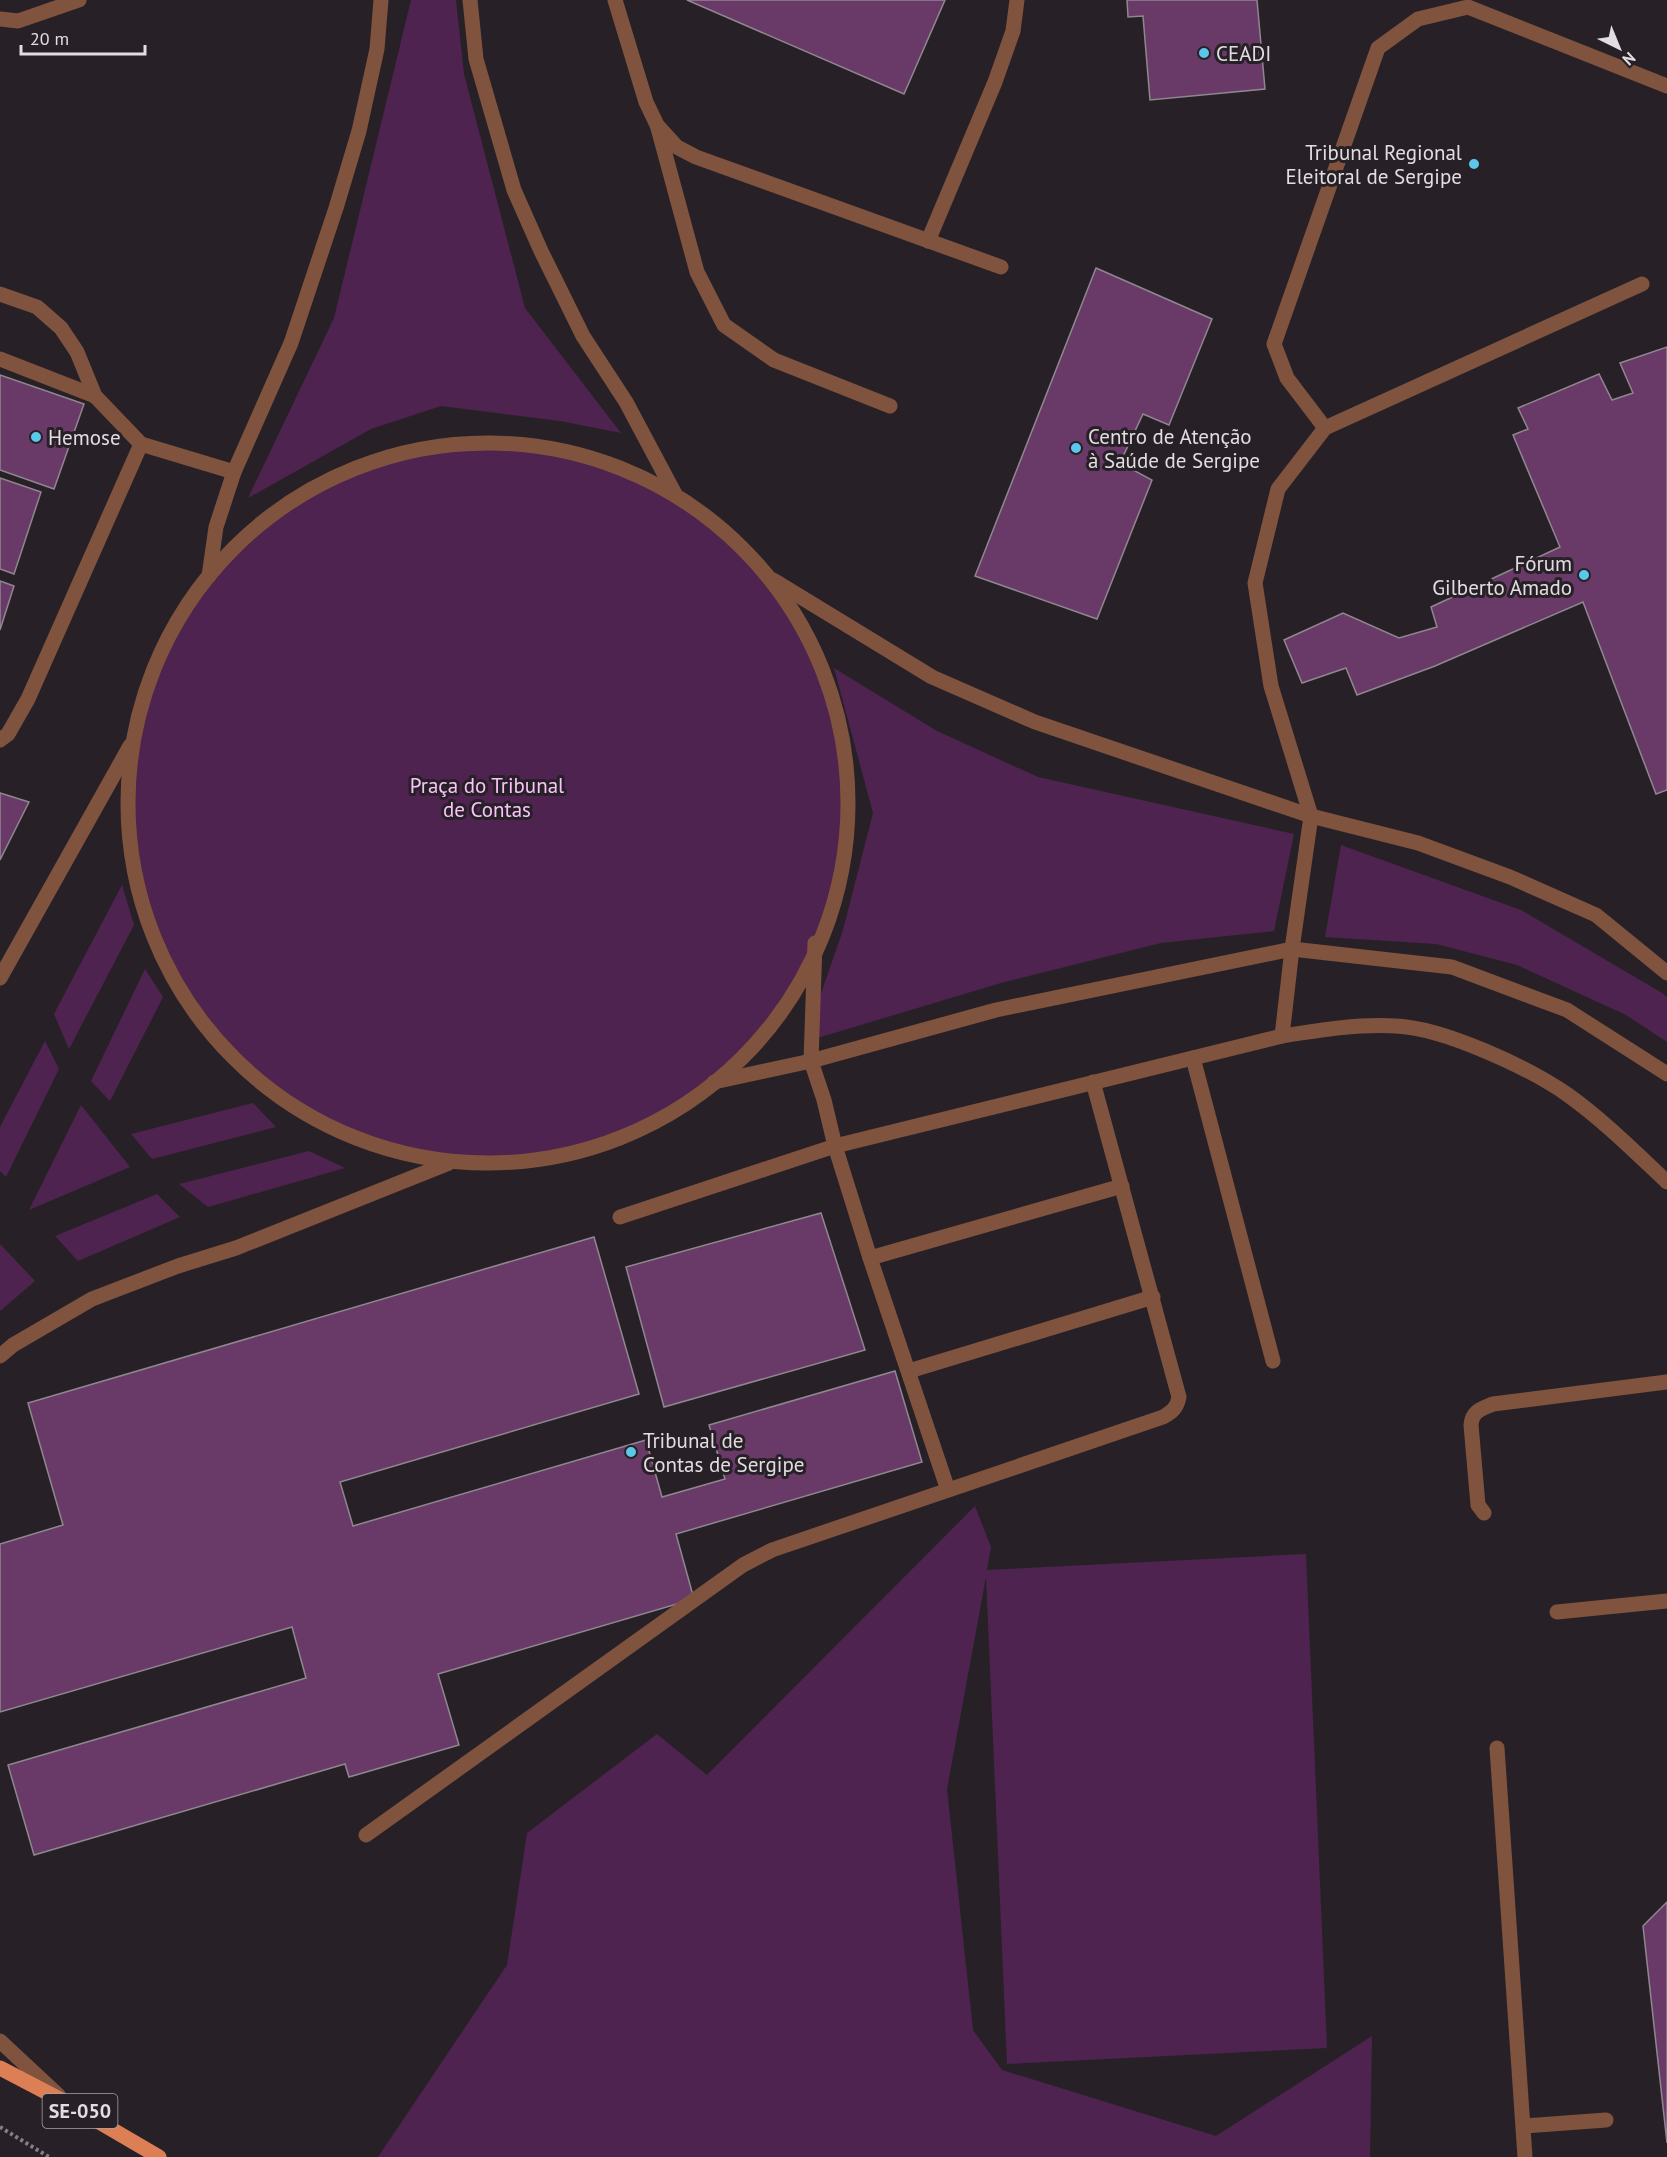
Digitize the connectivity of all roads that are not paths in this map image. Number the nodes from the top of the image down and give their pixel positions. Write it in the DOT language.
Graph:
graph roads {
  1 [pos="79,0"];
  2 [pos="381,0"];
  3 [pos="470,0"];
  4 [pos="615,0"];
  5 [pos="1017,0"];
  6 [pos="0,19"];
  7 [pos="1667,86"];
  8 [pos="657,125"];
  9 [pos="928,241"];
  10 [pos="1001,267"];
  11 [pos="1642,284"];
  12 [pos="0,294"];
  13 [pos="0,358"];
  14 [pos="95,396"];
  15 [pos="890,406"];
  16 [pos="1325,429"];
  17 [pos="141,444"];
  18 [pos="234,472"];
  19 [pos="675,494"];
  20 [pos="209,576"];
  21 [pos="773,580"];
  22 [pos="0,740"];
  23 [pos="132,743"];
  24 [pos="1311,816"];
  25 [pos="815,943"];
  26 [pos="1292,949"];
  27 [pos="1667,974"];
  28 [pos="0,978"];
  29 [pos="1282,1036"];
  30 [pos="1193,1058"];
  31 [pos="811,1061"];
  32 [pos="1667,1074"];
  33 [pos="714,1082"];
  34 [pos="1093,1082"];
  35 [pos="834,1146"];
  36 [pos="449,1163"];
  37 [pos="1667,1182"];
  38 [pos="1122,1186"];
  39 [pos="620,1217"];
  40 [pos="870,1258"];
  41 [pos="1152,1297"];
  42 [pos="0,1356"];
  43 [pos="1273,1361"];
  44 [pos="909,1371"];
  45 [pos="1667,1382"];
  46 [pos="948,1490"];
  47 [pos="1484,1514"];
  48 [pos="1667,1601"];
  49 [pos="1557,1612"];
  50 [pos="1497,1748"];
  51 [pos="366,1835"];
  52 [pos="0,2041"];
  53 [pos="0,2068"];
  54 [pos="65,2102"];
  55 [pos="1606,2120"];
  56 [pos="1524,2126"];
  57 [pos="159,2157"];
  58 [pos="1525,2157"];
  1 -- 6 [label="street"];
  2 -- 18 [label="street"];
  3 -- 19 [label="street"];
  4 -- 8 [label="street"];
  5 -- 9 [label="street"];
  7 -- 16 [label="street"];
  8 -- 9 [label="street"];
  8 -- 15 [label="street"];
  9 -- 10 [label="street"];
  11 -- 16 [label="street"];
  12 -- 14 [label="street"];
  13 -- 14 [label="street"];
  14 -- 17 [label="street"];
  16 -- 24 [label="street"];
  17 -- 18 [label="street"];
  17 -- 22 [label="street"];
  18 -- 20 [label="street"];
  19 -- 20 [label="street"];
  19 -- 21 [label="street"];
  20 -- 23 [label="street"];
  21 -- 24 [label="street"];
  21 -- 25 [label="street"];
  23 -- 28 [label="street"];
  23 -- 36 [label="street"];
  24 -- 26 [label="street"];
  24 -- 27 [label="street"];
  25 -- 31 [label="street"];
  25 -- 33 [label="street"];
  26 -- 29 [label="street"];
  26 -- 31 [label="street"];
  26 -- 32 [label="street"];
  29 -- 30 [label="street"];
  29 -- 37 [label="street"];
  30 -- 34 [label="street"];
  30 -- 43 [label="street"];
  31 -- 33 [label="street"];
  31 -- 35 [label="street"];
  33 -- 36 [label="street"];
  34 -- 35 [label="street"];
  34 -- 38 [label="street"];
  35 -- 39 [label="street"];
  35 -- 40 [label="street"];
  36 -- 42 [label="street"];
  38 -- 40 [label="street"];
  38 -- 41 [label="street"];
  40 -- 44 [label="street"];
  41 -- 44 [label="street"];
  41 -- 46 [label="street"];
  44 -- 46 [label="street"];
  45 -- 47 [label="street"];
  46 -- 51 [label="street"];
  48 -- 49 [label="street"];
  50 -- 56 [label="street"];
  52 -- 54 [label="street"];
  53 -- 54 [label="main road, SE-050"];
  54 -- 57 [label="main road, SE-050"];
  55 -- 56 [label="street"];
  56 -- 58 [label="street"];
}
